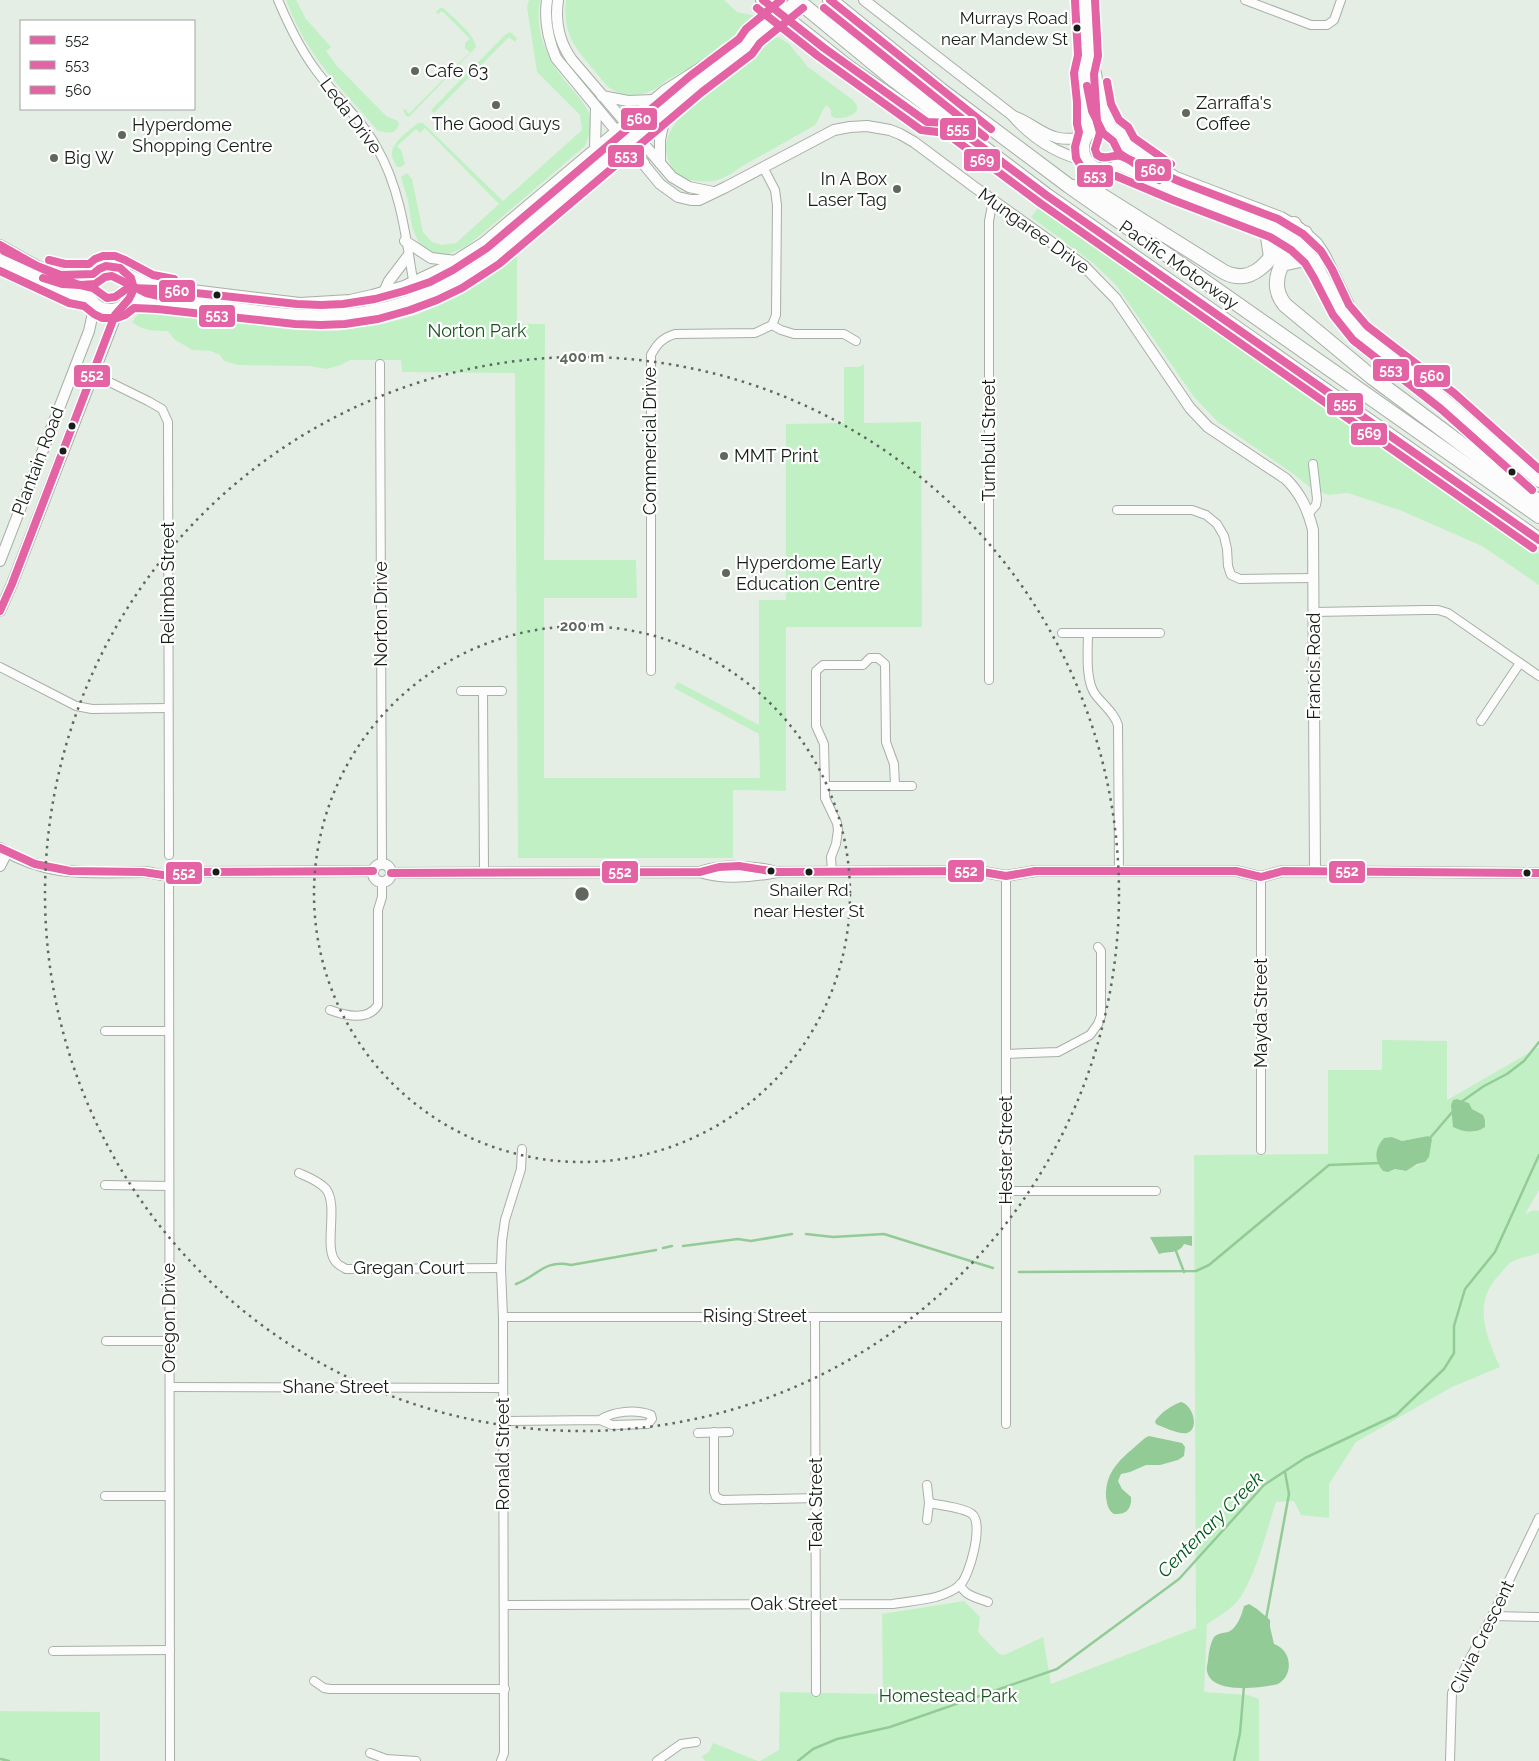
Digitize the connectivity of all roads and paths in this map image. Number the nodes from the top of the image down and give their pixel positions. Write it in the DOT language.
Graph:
graph roads {
  1 [pos="278,0"];
  2 [pos="547,0"];
  3 [pos="558,0"];
  4 [pos="763,0"];
  5 [pos="797,0"];
  6 [pos="830,0"];
  7 [pos="864,0"];
  8 [pos="1245,0"];
  9 [pos="1341,0"];
  10 [pos="1084,1"];
  11 [pos="754,36"];
  12 [pos="1088,56"];
  13 [pos="602,96"];
  14 [pos="653,100"];
  15 [pos="596,107"];
  16 [pos="662,114"];
  17 [pos="1012,115"];
  18 [pos="950,123"];
  19 [pos="625,124"];
  20 [pos="1111,128"];
  21 [pos="617,131"];
  22 [pos="636,135"];
  23 [pos="1088,136"];
  24 [pos="627,143"];
  25 [pos="1126,145"];
  26 [pos="595,149"];
  27 [pos="1088,161"];
  28 [pos="605,162"];
  29 [pos="644,163"];
  30 [pos="660,163"];
  31 [pos="1117,165"];
  32 [pos="764,167"];
  33 [pos="1069,186"];
  34 [pos="713,192"];
  35 [pos="993,200"];
  36 [pos="1266,224"];
  37 [pos="1296,233"];
  38 [pos="405,241"];
  39 [pos="0,245"];
  40 [pos="408,256"];
  41 [pos="0,260"];
  42 [pos="1277,260"];
  43 [pos="456,261"];
  44 [pos="1316,262"];
  45 [pos="93,274"];
  46 [pos="128,274"];
  47 [pos="413,282"];
  48 [pos="384,292"];
  49 [pos="130,298"];
  50 [pos="416,298"];
  51 [pos="92,300"];
  52 [pos="118,308"];
  53 [pos="772,325"];
  54 [pos="856,341"];
  55 [pos="1378,347"];
  56 [pos="380,364"];
  57 [pos="75,367"];
  58 [pos="93,374"];
  59 [pos="1313,464"];
  60 [pos="1539,467"];
  61 [pos="1535,478"];
  62 [pos="1539,502"];
  63 [pos="1117,510"];
  64 [pos="1309,512"];
  65 [pos="1539,516"];
  66 [pos="1539,540"];
  67 [pos="0,561"];
  68 [pos="1314,578"];
  69 [pos="0,610"];
  70 [pos="1314,612"];
  71 [pos="1062,633"];
  72 [pos="1088,633"];
  73 [pos="1160,633"];
  74 [pos="1520,663"];
  75 [pos="0,667"];
  76 [pos="651,670"];
  77 [pos="1539,676"];
  78 [pos="989,680"];
  79 [pos="461,691"];
  80 [pos="483,691"];
  81 [pos="502,691"];
  82 [pos="168,708"];
  83 [pos="1481,721"];
  84 [pos="895,785"];
  85 [pos="825,786"];
  86 [pos="912,786"];
  87 [pos="4,850"];
  88 [pos="170,855"];
  89 [pos="382,864"];
  90 [pos="0,866"];
  91 [pos="1315,871"];
  92 [pos="373,872"];
  93 [pos="391,872"];
  94 [pos="484,872"];
  95 [pos="832,872"];
  96 [pos="1119,872"];
  97 [pos="1539,873"];
  98 [pos="170,876"];
  99 [pos="1006,876"];
  100 [pos="1261,877"];
  101 [pos="382,882"];
  102 [pos="1098,947"];
  103 [pos="330,1010"];
  104 [pos="105,1031"];
  105 [pos="169,1031"];
  106 [pos="1006,1054"];
  107 [pos="522,1148"];
  108 [pos="1261,1150"];
  109 [pos="299,1173"];
  110 [pos="105,1186"];
  111 [pos="169,1186"];
  112 [pos="1006,1191"];
  113 [pos="1156,1191"];
  114 [pos="501,1268"];
  115 [pos="815,1316"];
  116 [pos="1006,1316"];
  117 [pos="503,1317"];
  118 [pos="106,1341"];
  119 [pos="169,1341"];
  120 [pos="170,1387"];
  121 [pos="503,1388"];
  122 [pos="600,1420"];
  123 [pos="503,1421"];
  124 [pos="1006,1424"];
  125 [pos="698,1432"];
  126 [pos="714,1432"];
  127 [pos="729,1432"];
  128 [pos="928,1485"];
  129 [pos="105,1496"];
  130 [pos="169,1496"];
  131 [pos="816,1498"];
  132 [pos="928,1503"];
  133 [pos="1539,1518"];
  134 [pos="927,1520"];
  135 [pos="960,1584"];
  136 [pos="988,1602"];
  137 [pos="816,1604"];
  138 [pos="504,1605"];
  139 [pos="1492,1616"];
  140 [pos="1539,1617"];
  141 [pos="170,1650"];
  142 [pos="53,1651"];
  143 [pos="314,1681"];
  144 [pos="505,1689"];
  145 [pos="816,1692"];
  146 [pos="696,1742"];
  147 [pos="370,1753"];
  148 [pos="170,1761"];
  149 [pos="416,1761"];
  150 [pos="502,1761"];
  151 [pos="657,1761"];
  152 [pos="1450,1761"];
  1 -- 38 [label="street, Leda Drive"];
  2 -- 15 [label="street, Mungaree Drive"];
  3 -- 13 [label="street"];
  4 -- 18 [label="highway"];
  5 -- 11 [label="street, bridge"];
  5 -- 18 [label="highway, Pacific Motorway"];
  6 -- 33 [label="highway, Pacific Motorway"];
  7 -- 17 [label="street"];
  8 -- 9 [label="street"];
  10 -- 12 [label="street"];
  11 -- 14 [label="street"];
  11 -- 16 [label="street"];
  12 -- 20 [label="street"];
  12 -- 23 [label="street"];
  13 -- 14 [label="street"];
  13 -- 19 [label="street"];
  14 -- 19 [label="street"];
  15 -- 21 [label="street, Mungaree Drive"];
  15 -- 26 [label="street"];
  16 -- 22 [label="street"];
  16 -- 30 [label="street"];
  17 -- 23 [label="street"];
  17 -- 27 [label="street"];
  18 -- 66 [label="highway, Pacific Motorway"];
  19 -- 21 [label="street"];
  19 -- 22 [label="street"];
  20 -- 23 [label="street"];
  20 -- 25 [label="street"];
  21 -- 24 [label="street, Mungaree Drive"];
  21 -- 26 [label="street"];
  22 -- 24 [label="street"];
  22 -- 30 [label="street"];
  23 -- 27 [label="street"];
  24 -- 28 [label="street"];
  24 -- 29 [label="street, Mungaree Drive"];
  25 -- 31 [label="street"];
  25 -- 37 [label="street"];
  26 -- 43 [label="street"];
  27 -- 31 [label="street"];
  28 -- 29 [label="street"];
  28 -- 50 [label="street"];
  29 -- 34 [label="street, Mungaree Drive"];
  30 -- 34 [label="street"];
  31 -- 36 [label="street"];
  32 -- 34 [label="street, Mungaree Drive"];
  32 -- 35 [label="street, Mungaree Drive"];
  32 -- 53 [label="street"];
  33 -- 42 [label="highway"];
  33 -- 65 [label="highway, Pacific Motorway"];
  35 -- 64 [label="street, Mungaree Drive"];
  35 -- 78 [label="street, Turnbull Street"];
  36 -- 37 [label="street"];
  36 -- 42 [label="highway"];
  37 -- 42 [label="highway"];
  37 -- 44 [label="street"];
  37 -- 55 [label="street"];
  38 -- 40 [label="street, Leda Drive"];
  38 -- 43 [label="street"];
  39 -- 45 [label="street"];
  40 -- 47 [label="street, Leda Drive"];
  40 -- 48 [label="street"];
  41 -- 51 [label="street"];
  42 -- 44 [label="highway"];
  42 -- 62 [label="highway"];
  43 -- 47 [label="street"];
  44 -- 55 [label="street"];
  45 -- 46 [label="street"];
  45 -- 51 [label="street"];
  46 -- 48 [label="street"];
  46 -- 49 [label="street"];
  47 -- 48 [label="street"];
  47 -- 50 [label="street, Leda Drive"];
  49 -- 50 [label="street"];
  49 -- 52 [label="street"];
  51 -- 52 [label="street"];
  51 -- 57 [label="street, Plantain Road"];
  52 -- 58 [label="street, Plantain Road"];
  53 -- 54 [label="street"];
  53 -- 76 [label="street, Commercial Drive"];
  55 -- 61 [label="street"];
  56 -- 89 [label="street, Norton Drive"];
  57 -- 58 [label="street, Relimba Street"];
  57 -- 67 [label="street, Plantain Road"];
  58 -- 69 [label="street, Plantain Road"];
  58 -- 82 [label="street, Relimba Street"];
  59 -- 64 [label="street, Francis Road"];
  60 -- 61 [label="street"];
  63 -- 68 [label="street"];
  64 -- 68 [label="street, Francis Road"];
  68 -- 70 [label="street, Francis Road"];
  70 -- 74 [label="street"];
  70 -- 91 [label="street, Francis Road"];
  71 -- 72 [label="street"];
  72 -- 73 [label="street"];
  72 -- 96 [label="street"];
  74 -- 77 [label="street"];
  74 -- 83 [label="street"];
  75 -- 82 [label="street"];
  79 -- 80 [label="street"];
  80 -- 81 [label="street"];
  80 -- 94 [label="street"];
  82 -- 88 [label="street, Relimba Street"];
  84 -- 85 [label="street"];
  84 -- 85 [label="street"];
  84 -- 86 [label="street"];
  85 -- 95 [label="street"];
  87 -- 90 [label="street"];
  87 -- 98 [label="street"];
  89 -- 92 [label="street"];
  89 -- 93 [label="street"];
  91 -- 97 [label="street"];
  91 -- 100 [label="street"];
  92 -- 98 [label="street"];
  92 -- 101 [label="street"];
  93 -- 94 [label="street"];
  93 -- 101 [label="street"];
  94 -- 95 [label="street"];
  95 -- 99 [label="street"];
  96 -- 99 [label="street"];
  96 -- 100 [label="street"];
  98 -- 105 [label="street, Oregon Drive"];
  99 -- 106 [label="street, Hester Street"];
  100 -- 108 [label="street, Mayda Street"];
  101 -- 103 [label="street"];
  102 -- 106 [label="street"];
  104 -- 105 [label="street"];
  105 -- 111 [label="street, Oregon Drive"];
  106 -- 112 [label="street, Hester Street"];
  107 -- 114 [label="street, Ronald Street"];
  109 -- 114 [label="street, Gregan Court"];
  110 -- 111 [label="street"];
  111 -- 119 [label="street, Oregon Drive"];
  112 -- 113 [label="street"];
  112 -- 116 [label="street, Hester Street"];
  114 -- 117 [label="street, Ronald Street"];
  115 -- 116 [label="street, Rising Street"];
  115 -- 117 [label="street, Rising Street"];
  115 -- 131 [label="street, Teak Street"];
  116 -- 124 [label="street, Hester Street"];
  117 -- 121 [label="street, Ronald Street"];
  118 -- 119 [label="street"];
  119 -- 120 [label="street, Oregon Drive"];
  120 -- 121 [label="street, Shane Street"];
  120 -- 130 [label="street, Oregon Drive"];
  121 -- 123 [label="street, Ronald Street"];
  122 -- 122 [label="street"];
  122 -- 123 [label="street"];
  123 -- 138 [label="street, Ronald Street"];
  125 -- 126 [label="street"];
  126 -- 127 [label="street"];
  126 -- 131 [label="street"];
  128 -- 132 [label="street"];
  129 -- 130 [label="street"];
  130 -- 141 [label="street, Oregon Drive"];
  131 -- 137 [label="street, Teak Street"];
  132 -- 134 [label="street"];
  132 -- 135 [label="street"];
  133 -- 139 [label="street, Clivia Crescent"];
  135 -- 136 [label="street"];
  135 -- 137 [label="street, Oak Street"];
  137 -- 138 [label="street, Oak Street"];
  137 -- 145 [label="street, Teak Street"];
  138 -- 144 [label="street, Ronald Street"];
  139 -- 140 [label="street"];
  139 -- 152 [label="street, Clivia Crescent"];
  141 -- 142 [label="street"];
  141 -- 148 [label="street, Oregon Drive"];
  143 -- 144 [label="street"];
  144 -- 150 [label="street, Ronald Street"];
  146 -- 151 [label="street"];
  147 -- 149 [label="street"];
}
